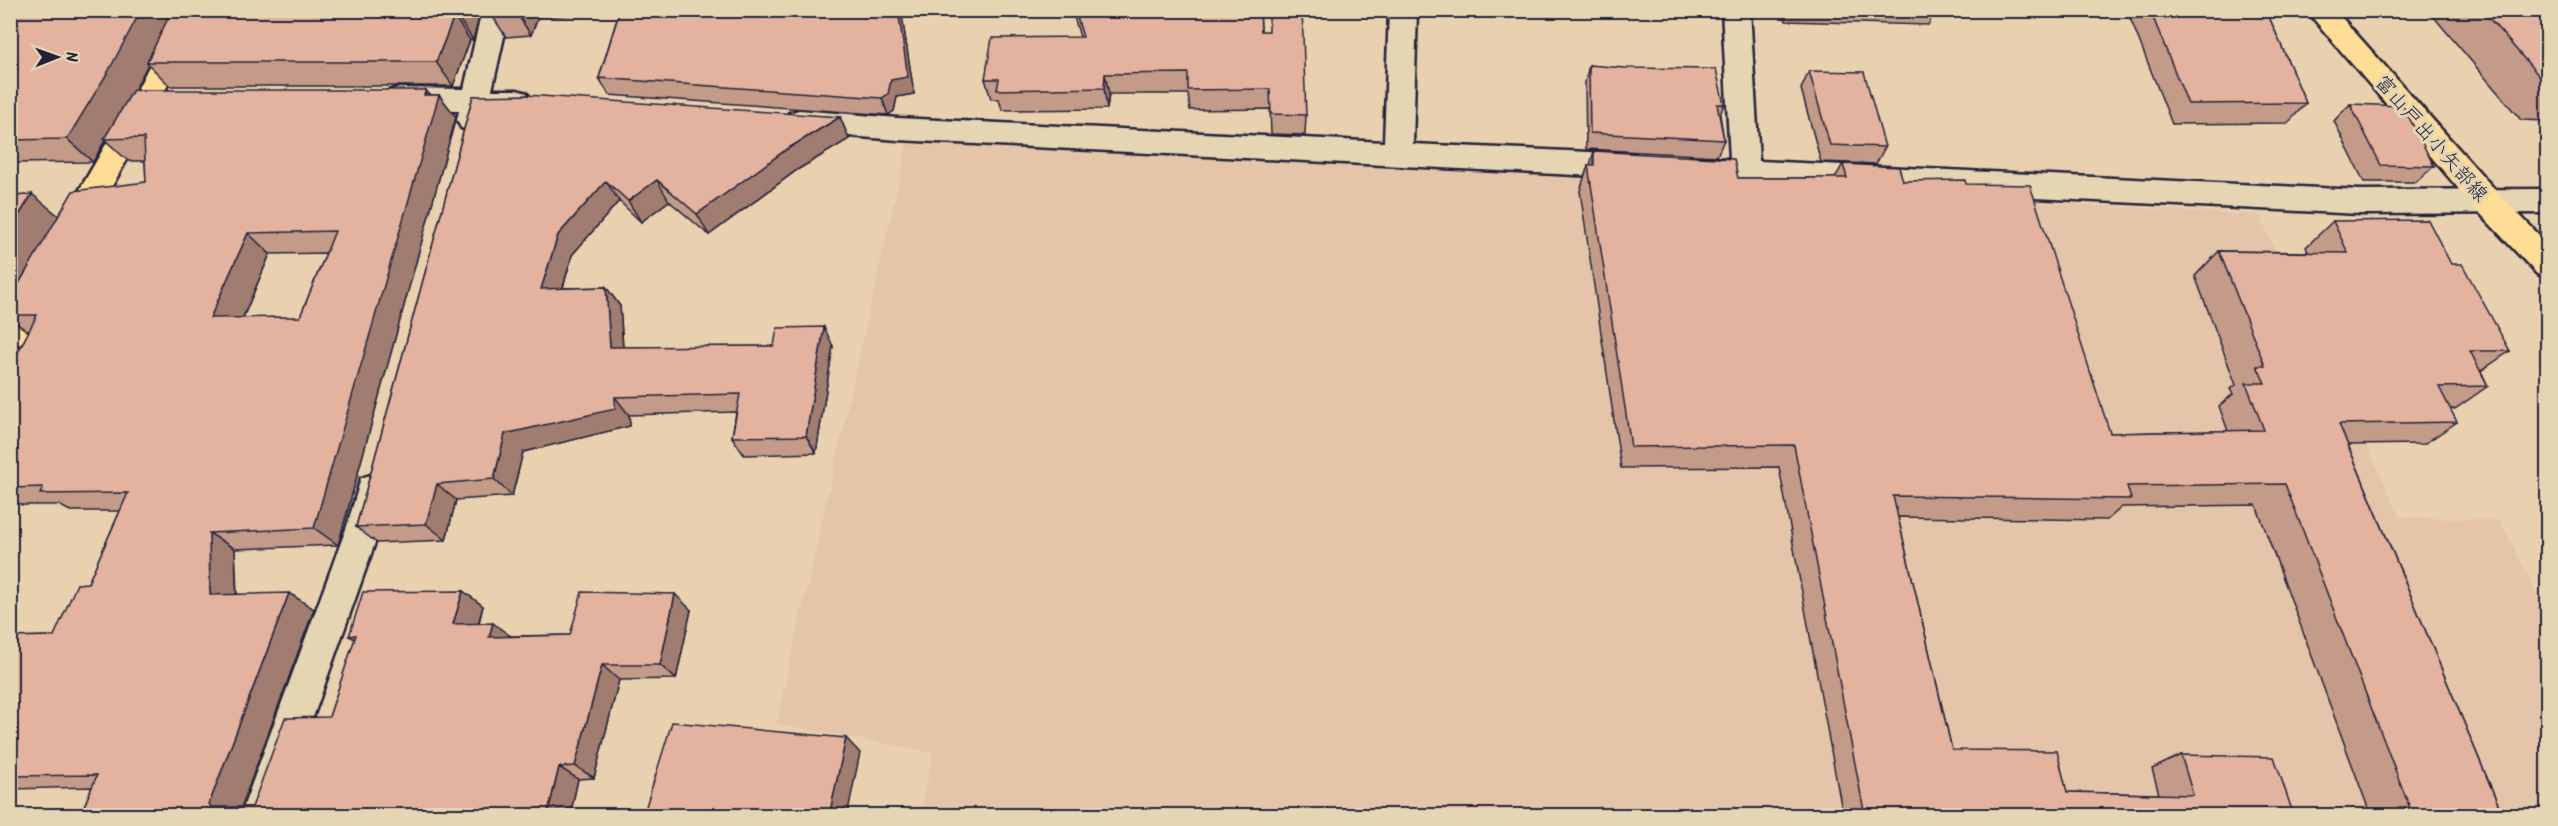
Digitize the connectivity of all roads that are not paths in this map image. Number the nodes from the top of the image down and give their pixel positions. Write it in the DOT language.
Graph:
graph roads {
  1 [pos="191,10"];
  2 [pos="496,10"];
  3 [pos="1403,10"];
  4 [pos="1736,10"];
  5 [pos="2319,10"];
  6 [pos="147,99"];
  7 [pos="182,99"];
  8 [pos="371,99"];
  9 [pos="477,99"];
  10 [pos="548,103"];
  11 [pos="770,119"];
  12 [pos="464,145"];
  13 [pos="1398,154"];
  14 [pos="1745,172"];
  15 [pos="2486,200"];
  16 [pos="2547,201"];
  17 [pos="2547,265"];
  18 [pos="10,335"];
  19 [pos="382,456"];
  20 [pos="259,816"];
  1 -- 6 [label="main road"];
  2 -- 9 [label="street"];
  3 -- 13 [label="street"];
  4 -- 14 [label="street"];
  5 -- 15 [label="main road, 富山戸出小矢部線"];
  6 -- 7 [label="street"];
  6 -- 18 [label="main road"];
  8 -- 9 [label="street"];
  9 -- 10 [label="street"];
  9 -- 12 [label="street"];
  11 -- 13 [label="street"];
  13 -- 14 [label="street"];
  14 -- 15 [label="street"];
  15 -- 16 [label="street"];
  15 -- 17 [label="main road, 富山戸出小矢部線"];
  19 -- 20 [label="street"];
}
